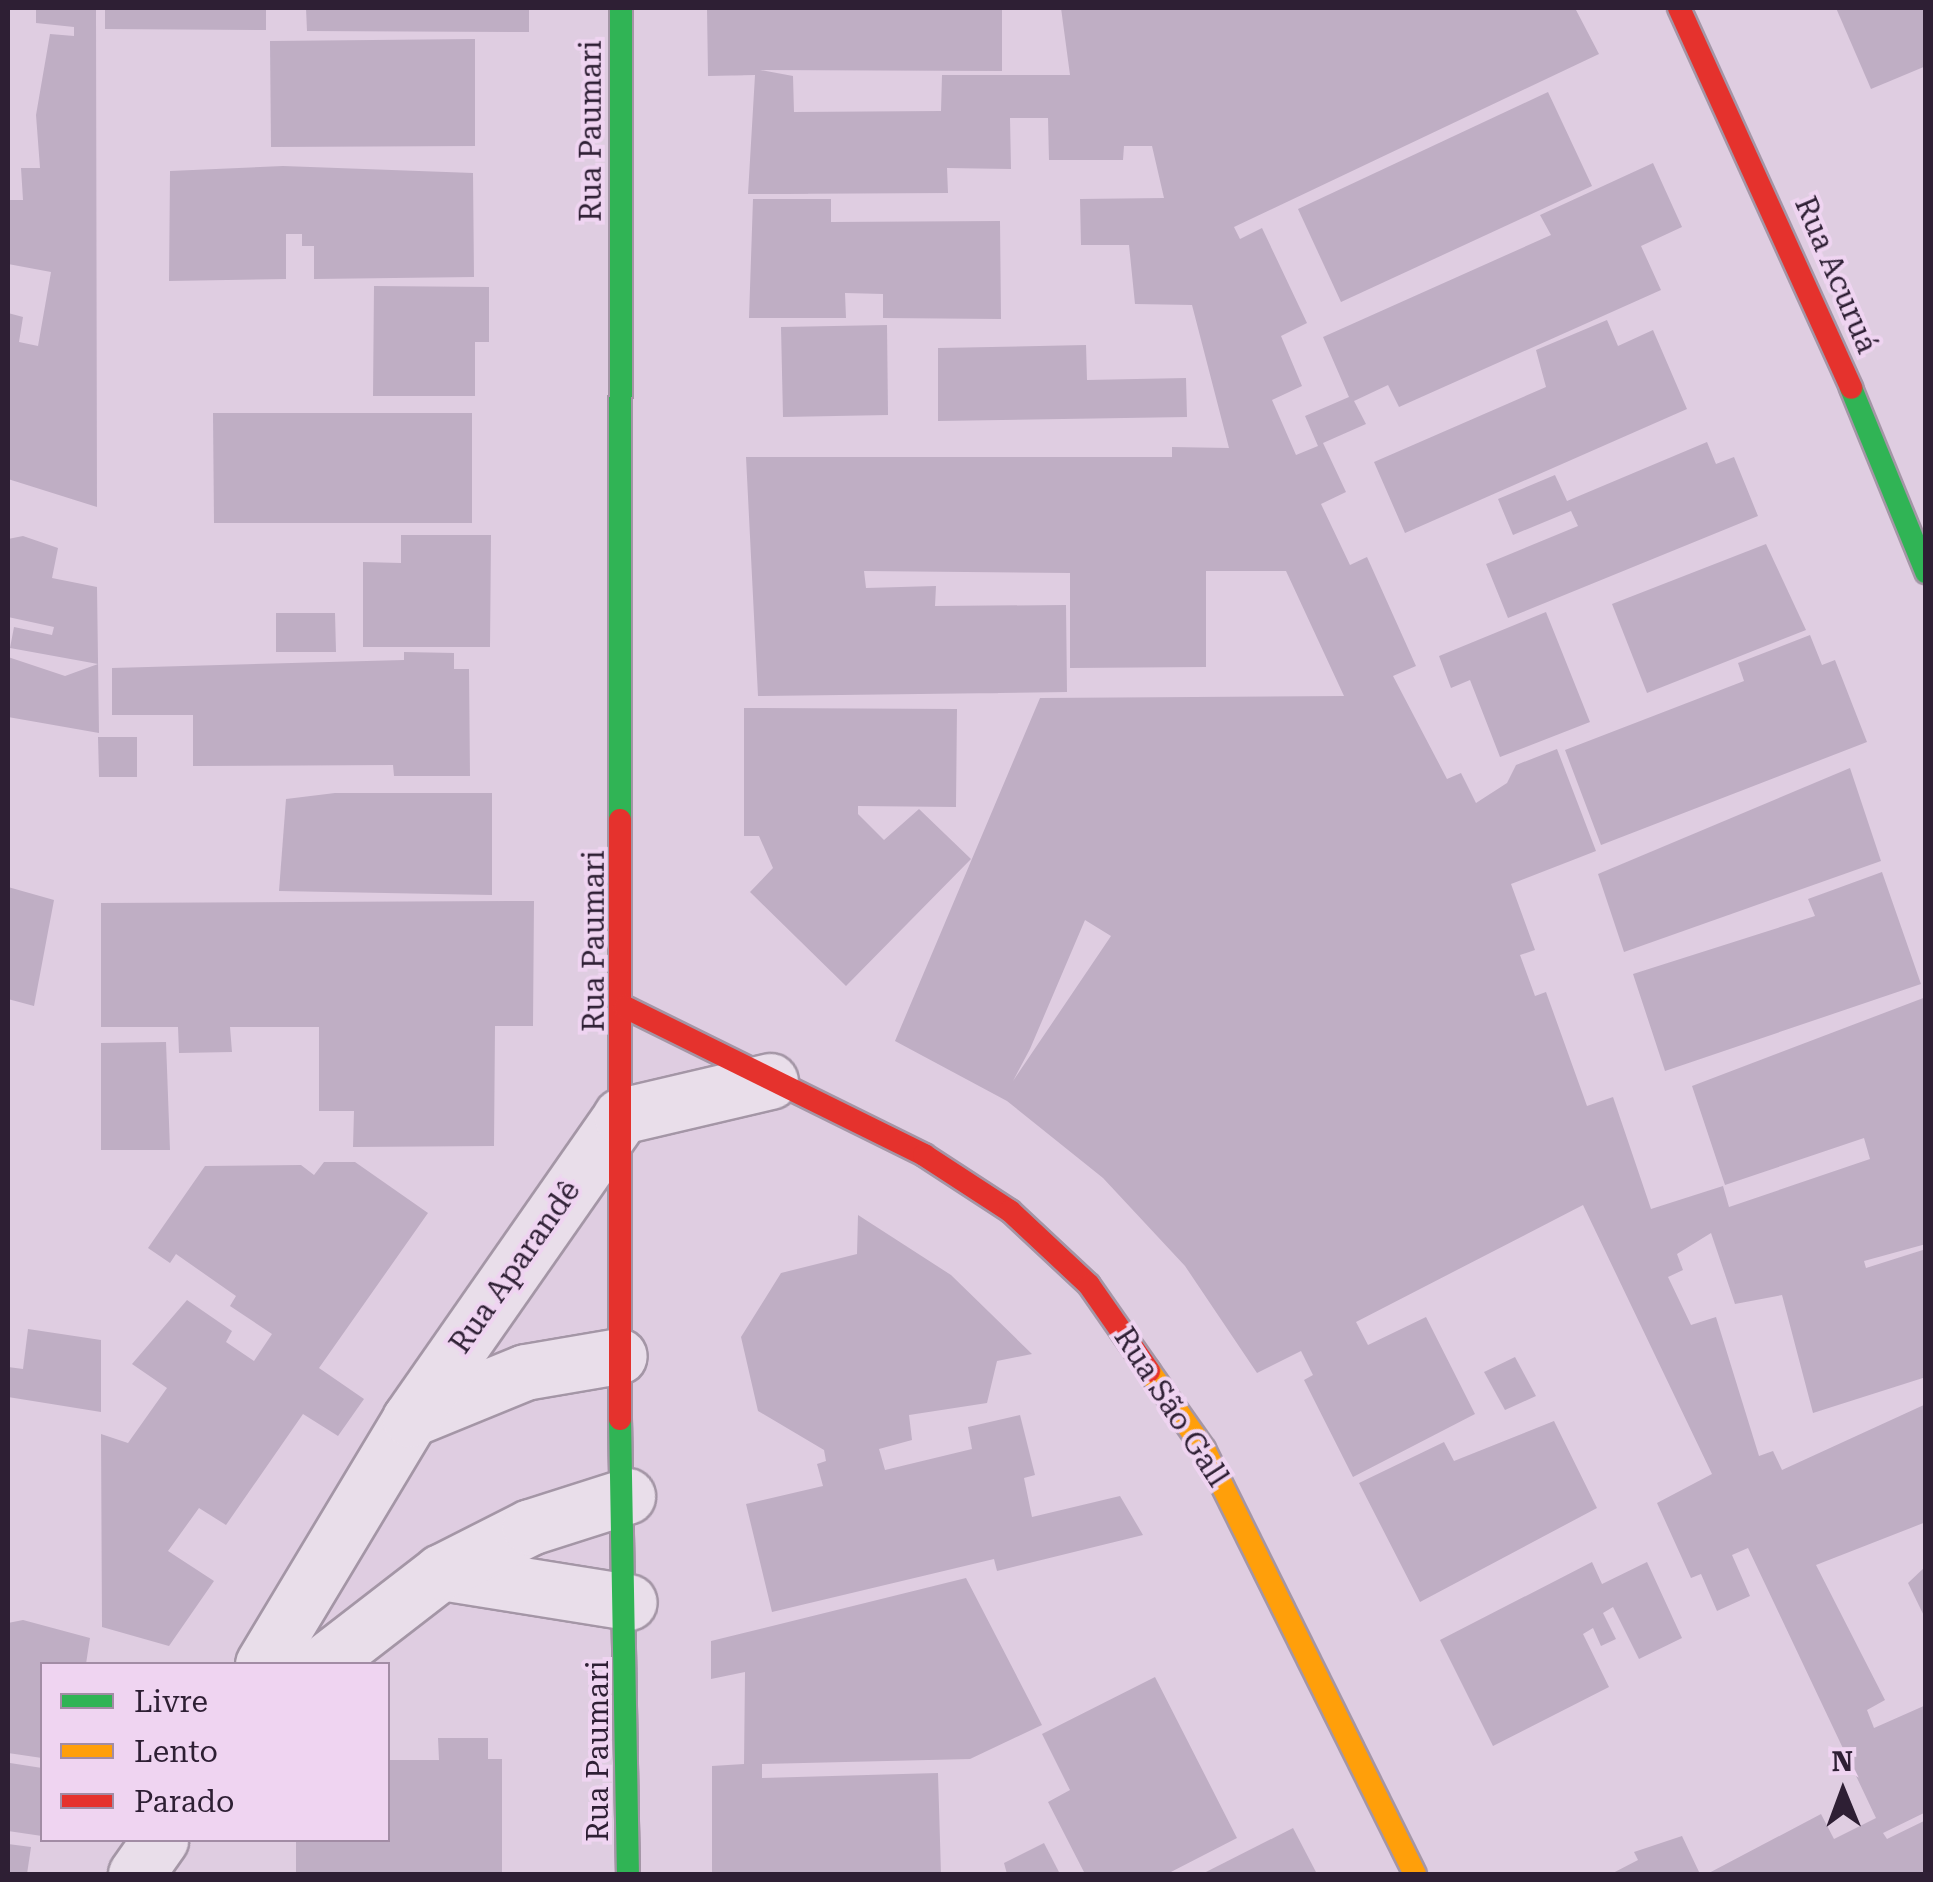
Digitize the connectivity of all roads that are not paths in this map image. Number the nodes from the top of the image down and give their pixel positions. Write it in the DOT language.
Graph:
graph roads {
  1 [pos="621,8"];
  2 [pos="1679,8"];
  3 [pos="1926,572"];
  4 [pos="625,1007"];
  5 [pos="770,1082"];
  6 [pos="621,1116"];
  7 [pos="618,1356"];
  8 [pos="410,1418"];
  9 [pos="627,1496"];
  10 [pos="440,1572"];
  11 [pos="629,1602"];
  12 [pos="264,1662"];
  13 [pos="325,1662"];
  14 [pos="159,1842"];
  15 [pos="136,1874"];
  16 [pos="628,1874"];
  17 [pos="1415,1874"];
  1 -- 4 [label="street, Rua Paumari"];
  2 -- 3 [label="street, Rua Acuruá"];
  4 -- 5 [label="street, Rua São Gall"];
  4 -- 6 [label="street, Rua Paumari"];
  5 -- 6 [label="street"];
  5 -- 17 [label="street, Rua São Gall"];
  6 -- 7 [label="street, Rua Paumari"];
  6 -- 8 [label="street, Rua Aparandê"];
  7 -- 8 [label="street, Rua Aparandê"];
  7 -- 9 [label="street, Rua Paumari"];
  8 -- 12 [label="street, Rua Aparandê"];
  9 -- 10 [label="street"];
  9 -- 11 [label="street, Rua Paumari"];
  10 -- 11 [label="street"];
  10 -- 13 [label="street"];
  11 -- 16 [label="street, Rua Paumari"];
  14 -- 15 [label="street"];
}
